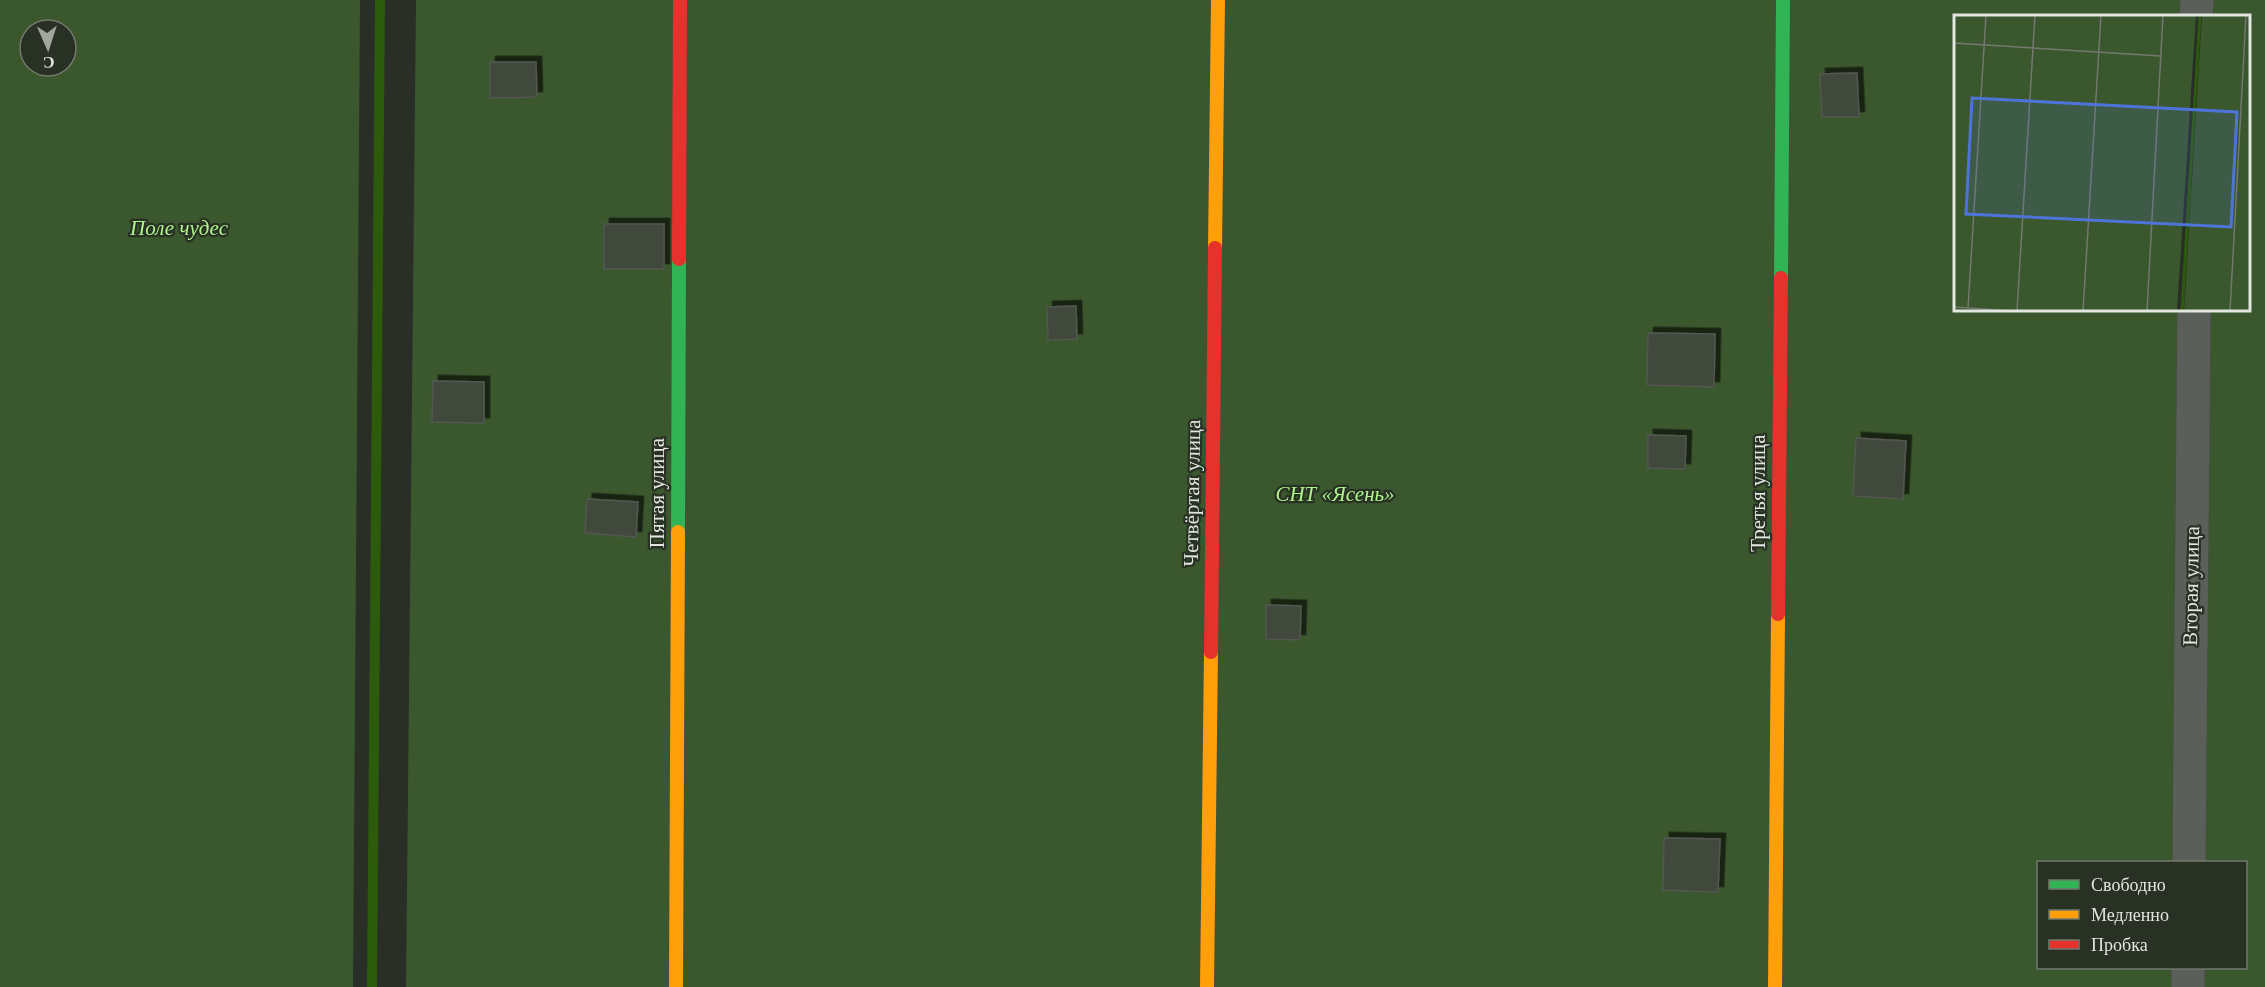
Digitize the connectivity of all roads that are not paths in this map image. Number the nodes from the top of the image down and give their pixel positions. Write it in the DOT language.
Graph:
graph roads {
  1 [pos="680,0"];
  2 [pos="1218,0"];
  3 [pos="1783,0"];
  4 [pos="2194,310"];
  5 [pos="2189,861"];
  6 [pos="2188,969"];
  7 [pos="676,987"];
  8 [pos="1208,987"];
  9 [pos="1775,987"];
  10 [pos="2188,987"];
  1 -- 7 [label="street, Пятая улица"];
  2 -- 8 [label="street, Четвёртая улица"];
  3 -- 9 [label="street, Третья улица"];
  4 -- 5 [label="street, Вторая улица"];
  6 -- 10 [label="street"];
}
